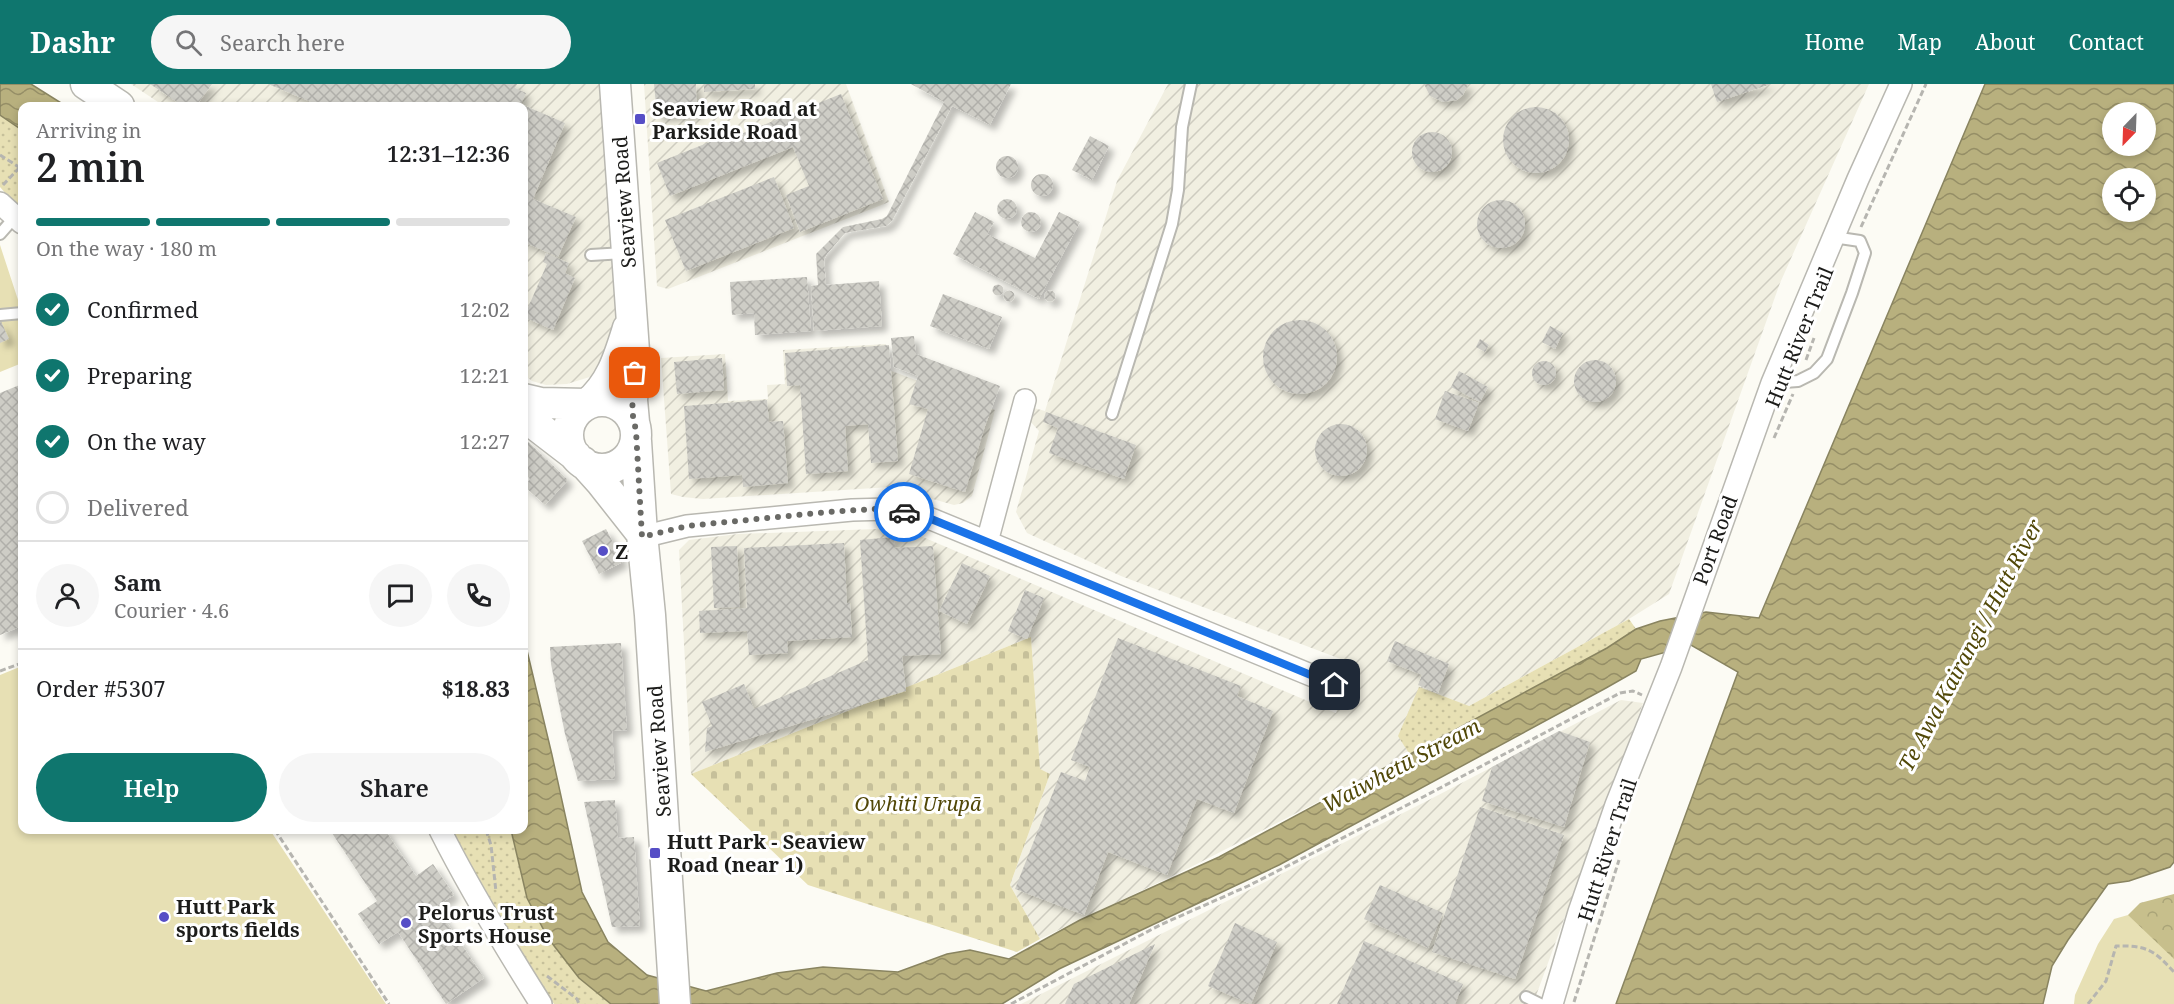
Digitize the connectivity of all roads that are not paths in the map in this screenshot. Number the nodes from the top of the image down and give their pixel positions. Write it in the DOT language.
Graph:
graph roads {
  1 [pos="86,84"];
  2 [pos="615,84"];
  3 [pos="1191,84"];
  4 [pos="1901,84"];
  5 [pos="113,102"];
  6 [pos="12,215"];
  7 [pos="0,234"];
  8 [pos="1833,237"];
  9 [pos="628,252"];
  10 [pos="591,255"];
  11 [pos="18,313"];
  12 [pos="0,315"];
  13 [pos="631,320"];
  14 [pos="1772,383"];
  15 [pos="528,400"];
  16 [pos="1025,400"];
  17 [pos="587,404"];
  18 [pos="1112,414"];
  19 [pos="528,419"];
  20 [pos="635,431"];
  21 [pos="579,459"];
  22 [pos="642,535"];
  23 [pos="987,542"];
  24 [pos="1335,685"];
  25 [pos="442,834"];
  26 [pos="1526,997"];
  27 [pos="541,1004"];
  28 [pos="675,1004"];
  29 [pos="1540,1004"];
  30 [pos="1552,1004"];
  1 -- 5 [label="main road"];
  2 -- 9 [label="main road, Seaview Road"];
  3 -- 18 [label="lane"];
  4 -- 8 [label="street, Port Road"];
  6 -- 7 [label="lane"];
  8 -- 14 [label="street, Port Road"];
  8 -- 14 [label="lane"];
  9 -- 10 [label="lane"];
  9 -- 13 [label="main road, Seaview Road"];
  11 -- 12 [label="lane"];
  13 -- 17 [label="main road, Seaview Road"];
  13 -- 20 [label="main road, Seaview Road"];
  14 -- 30 [label="street, Port Road"];
  15 -- 17 [label="main road"];
  16 -- 23 [label="street"];
  17 -- 20 [label="main road"];
  17 -- 21 [label="main road"];
  19 -- 21 [label="main road"];
  20 -- 21 [label="main road"];
  20 -- 22 [label="main road, Seaview Road"];
  21 -- 22 [label="main road"];
  22 -- 23 [label="street"];
  22 -- 28 [label="main road, Seaview Road"];
  23 -- 24 [label="street"];
  25 -- 27 [label="street"];
  26 -- 29 [label="lane"];
}
